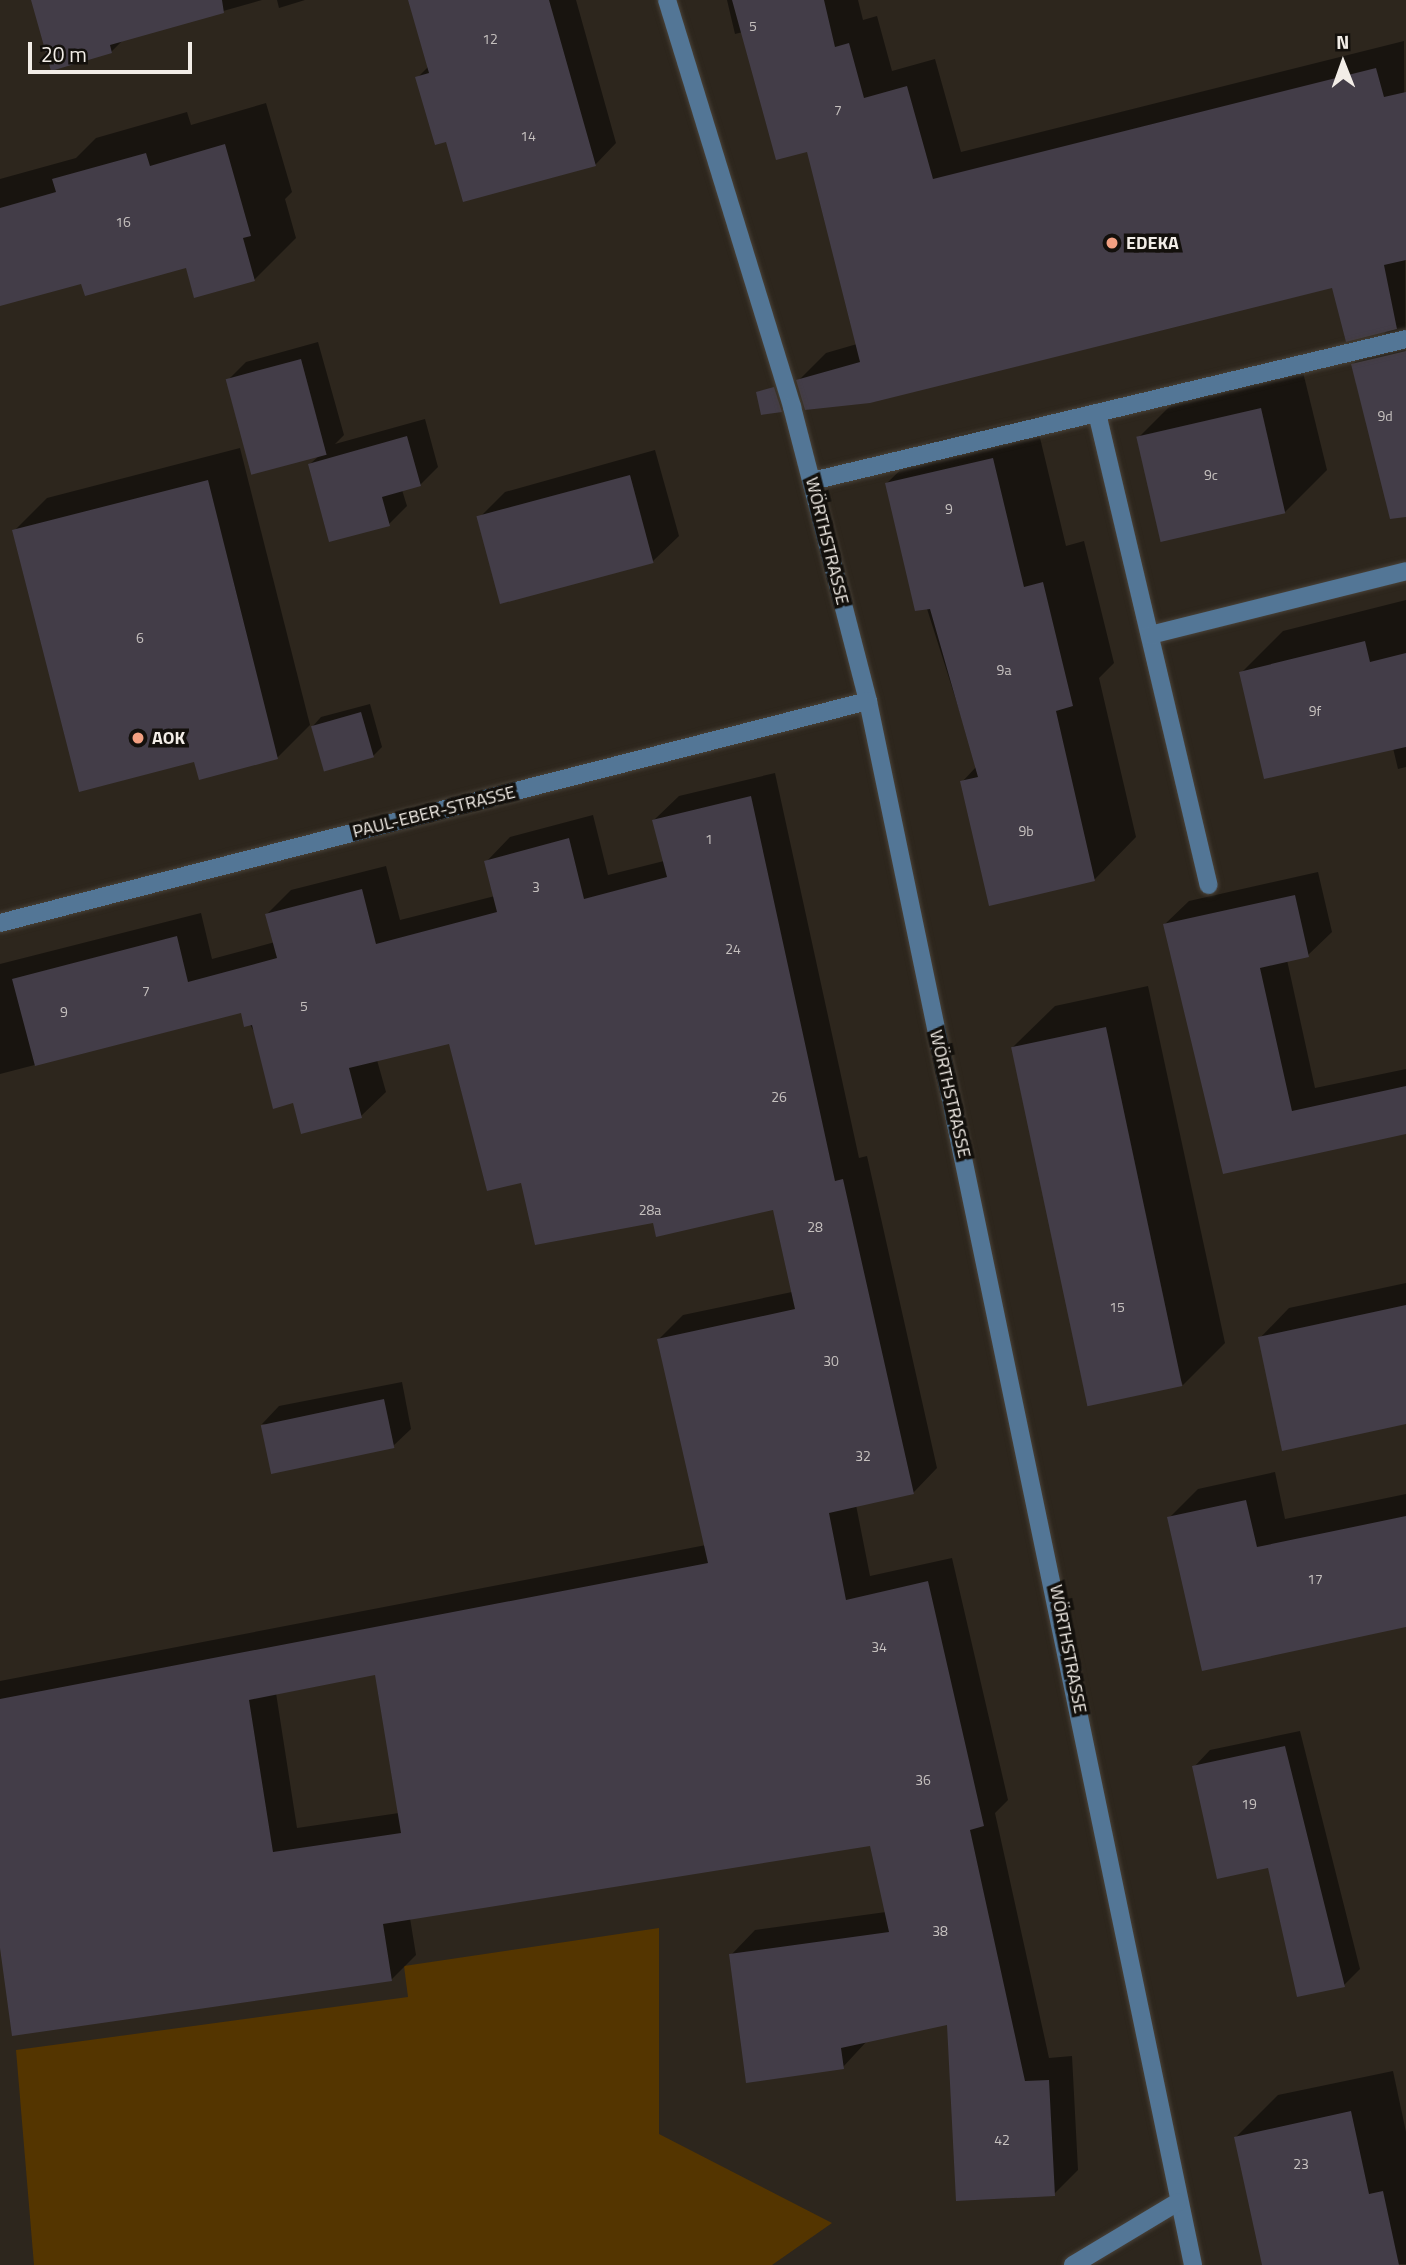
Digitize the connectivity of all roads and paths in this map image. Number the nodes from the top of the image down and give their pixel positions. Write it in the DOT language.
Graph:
graph roads {
  1 [pos="667,0"];
  2 [pos="1406,339"];
  3 [pos="1097,413"];
  4 [pos="811,481"];
  5 [pos="1406,572"];
  6 [pos="1150,635"];
  7 [pos="868,701"];
  8 [pos="1209,885"];
  9 [pos="0,923"];
  10 [pos="1178,2202"];
  11 [pos="1073,2265"];
  12 [pos="1194,2265"];
  1 -- 4 [label="street, WÖRTHSTRASSE"];
  2 -- 3 [label="street"];
  3 -- 4 [label="street"];
  3 -- 6 [label="street"];
  4 -- 7 [label="street, WÖRTHSTRASSE"];
  5 -- 6 [label="street"];
  6 -- 8 [label="street"];
  7 -- 9 [label="street, PAUL-EBER-STRASSE"];
  7 -- 10 [label="street, WÖRTHSTRASSE"];
  10 -- 11 [label="street"];
  10 -- 12 [label="street, WÖRTHSTRASSE"];
}
